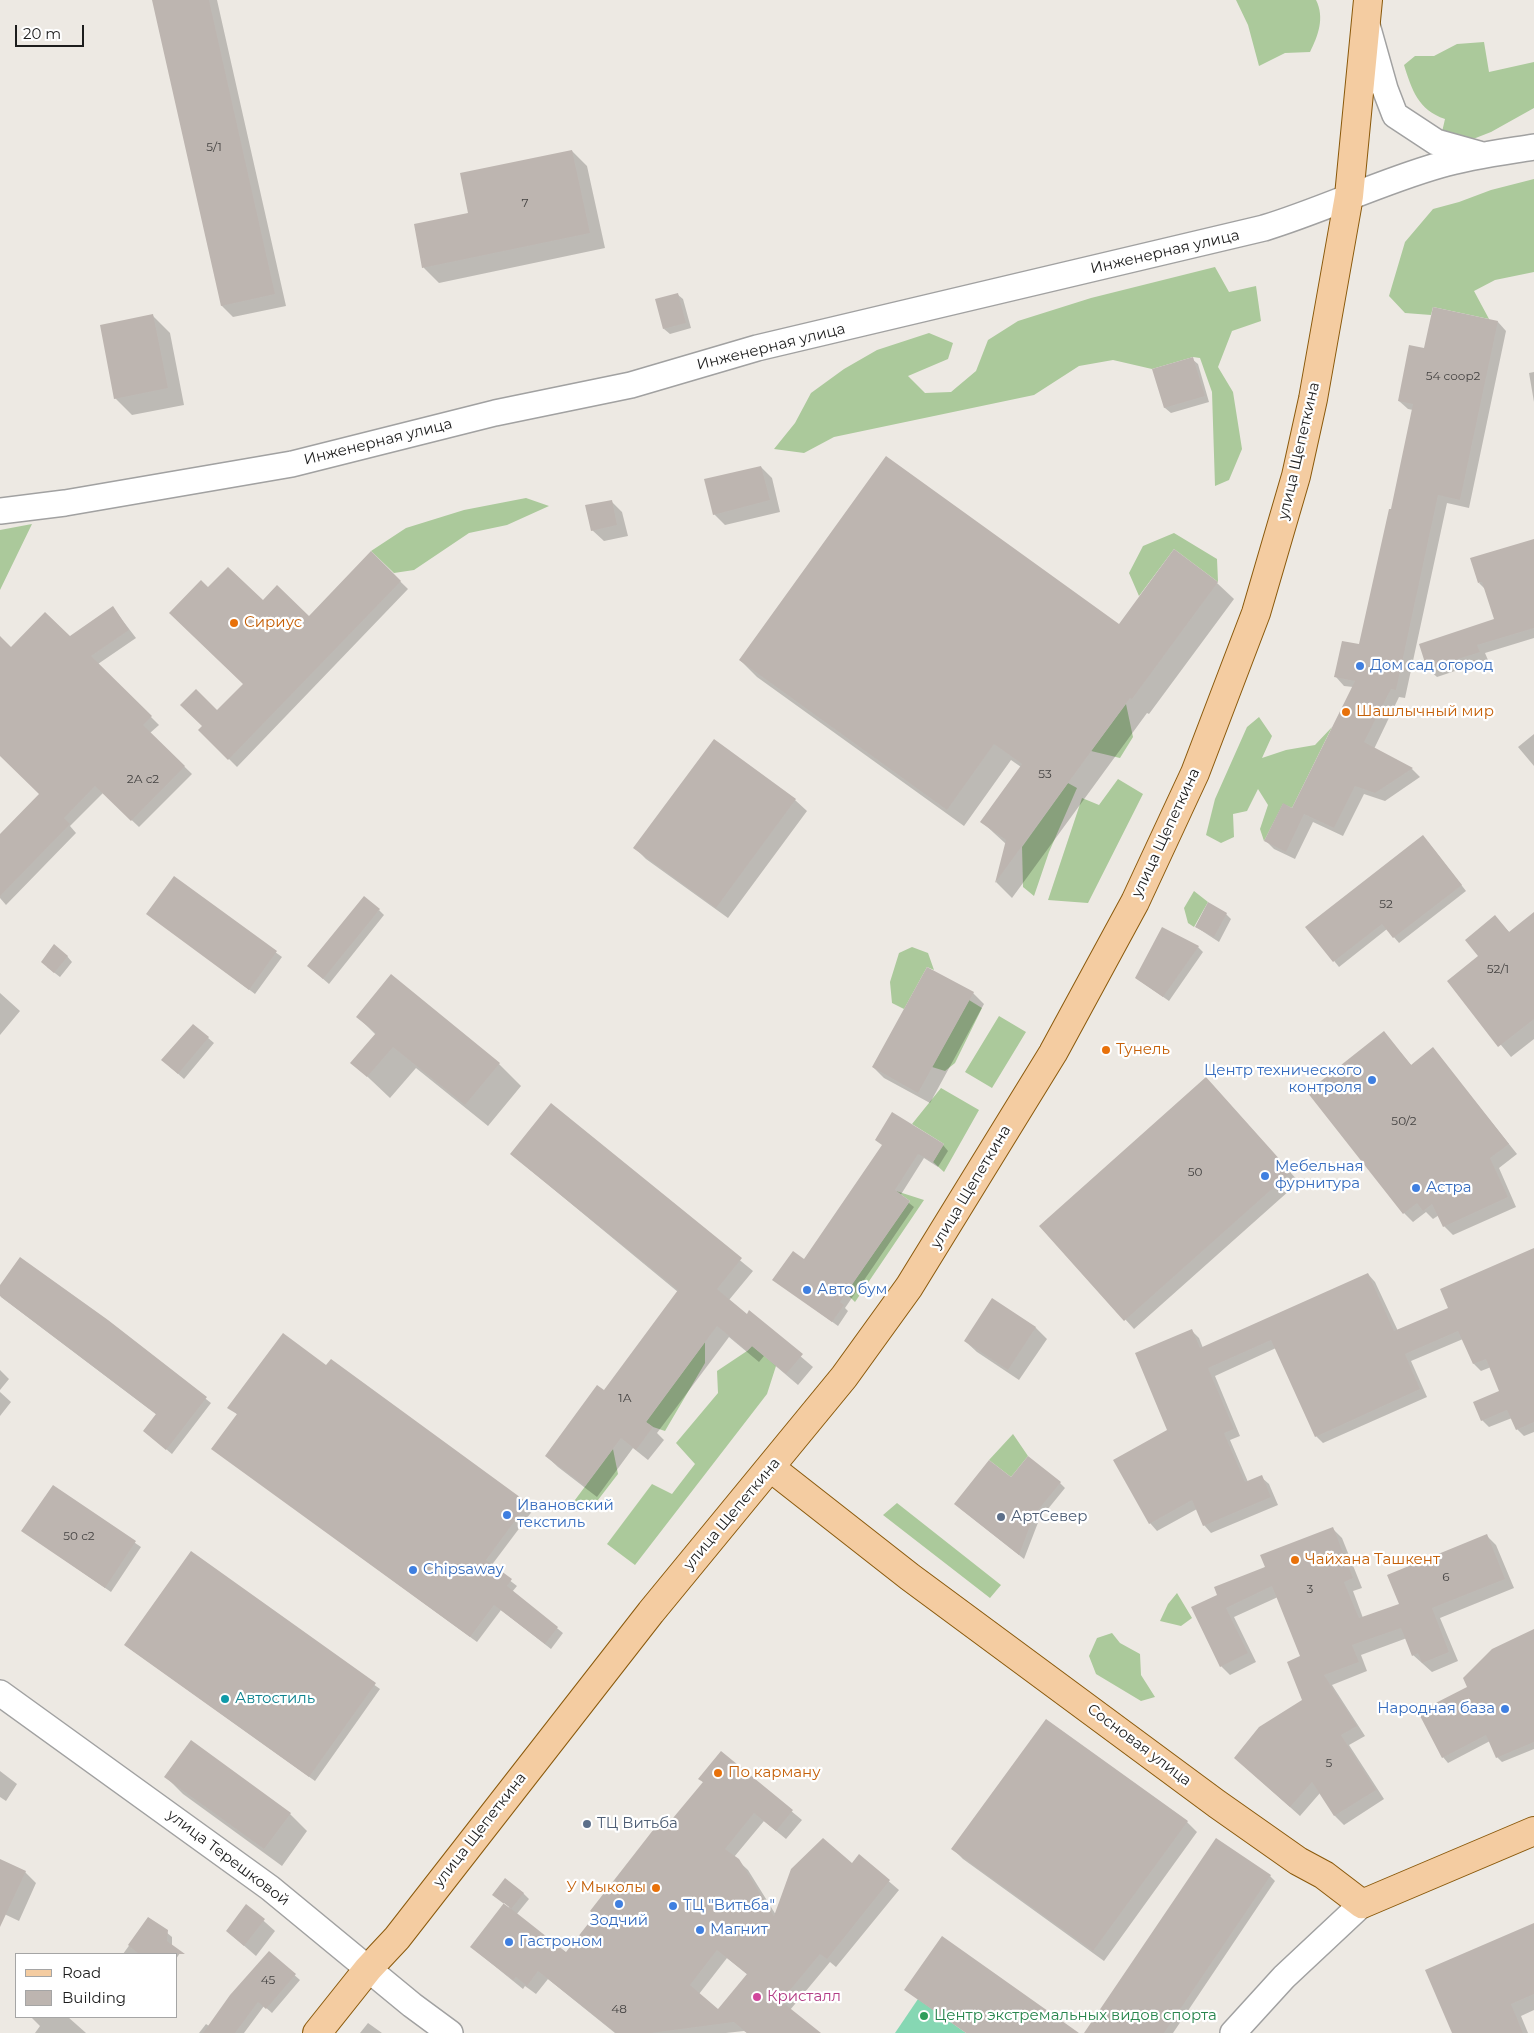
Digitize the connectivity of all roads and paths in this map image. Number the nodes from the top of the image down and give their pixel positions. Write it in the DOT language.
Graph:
graph roads {
  1 [pos="1368,13"];
  2 [pos="1534,147"];
  3 [pos="1484,156"];
  4 [pos="1349,196"];
  5 [pos="0,511"];
  6 [pos="771,1468"];
  7 [pos="0,1693"];
  8 [pos="1534,1831"];
  9 [pos="1362,1904"];
  10 [pos="368,1969"];
  11 [pos="317,2033"];
  12 [pos="450,2033"];
  13 [pos="1233,2033"];
  1 -- 3 [label="street"];
  1 -- 4 [label="main road, улица Щепеткина"];
  2 -- 3 [label="street, Инженерная улица"];
  3 -- 4 [label="street, Инженерная улица"];
  4 -- 5 [label="street, Инженерная улица"];
  4 -- 6 [label="main road, улица Щепеткина"];
  6 -- 9 [label="main road, Сосновая улица"];
  6 -- 10 [label="main road, улица Щепеткина"];
  7 -- 10 [label="street, улица Терешковой"];
  8 -- 9 [label="main road"];
  9 -- 13 [label="street"];
  10 -- 11 [label="main road, улица Щепеткина"];
  10 -- 12 [label="street, улица Терешковой"];
}
